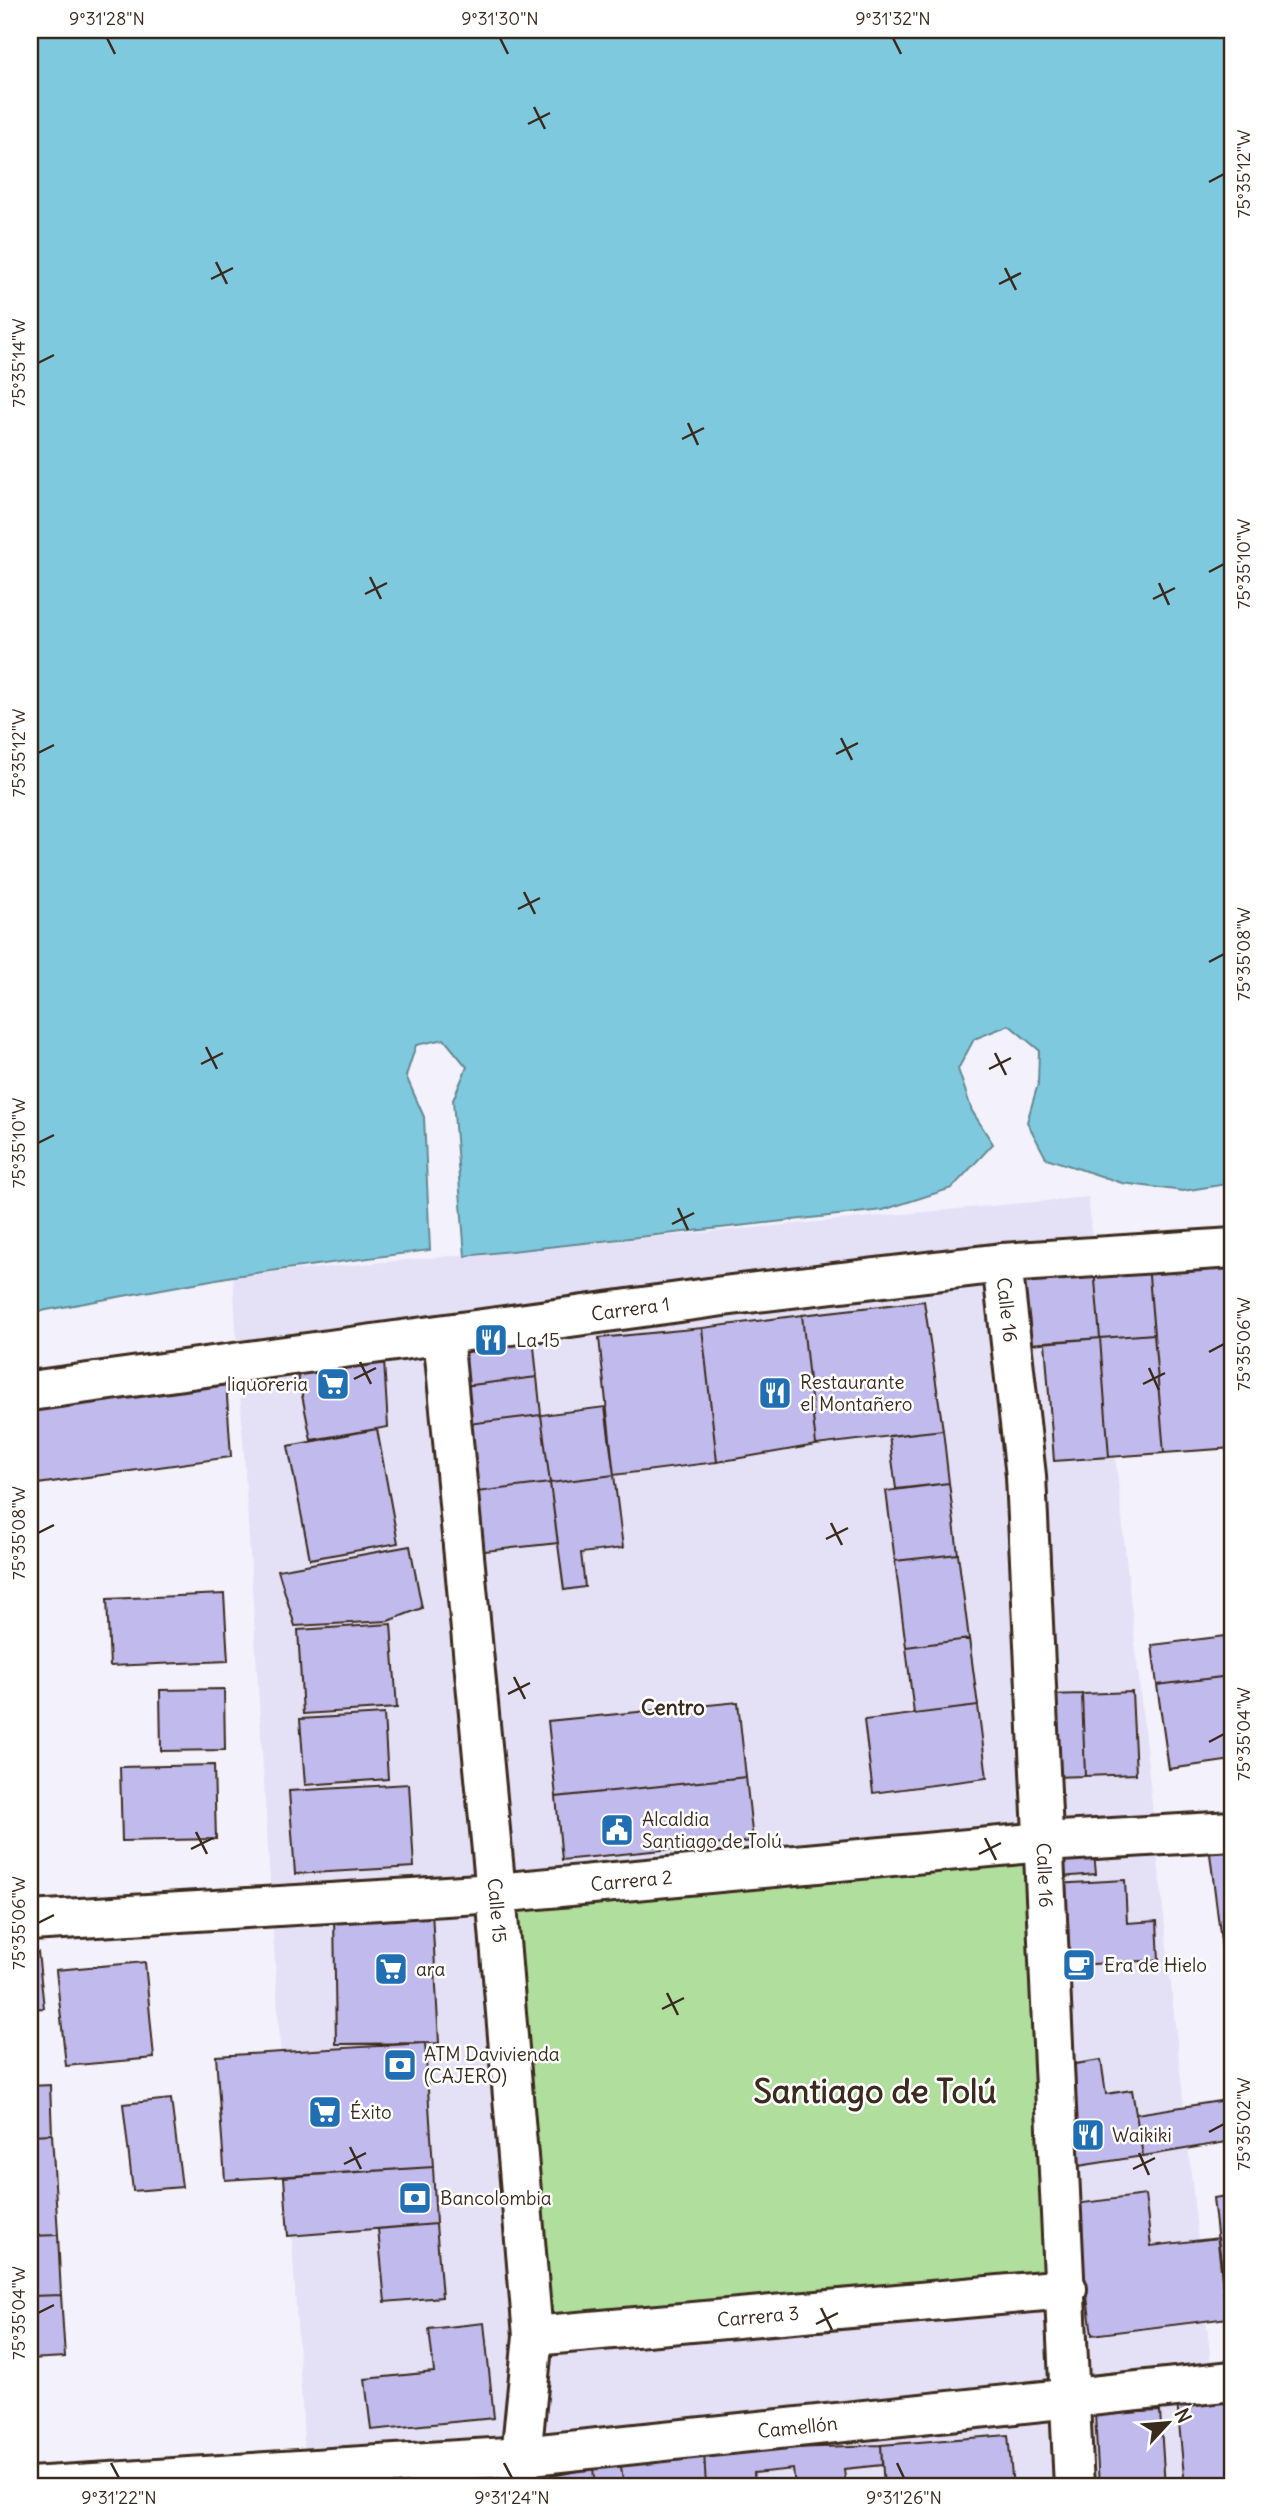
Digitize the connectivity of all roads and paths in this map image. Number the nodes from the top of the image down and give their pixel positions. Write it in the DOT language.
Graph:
graph roads {
  1 [pos="1233,1248"];
  2 [pos="1002,1263"];
  3 [pos="443,1335"];
  4 [pos="30,1391"];
  5 [pos="1233,1831"];
  6 [pos="1043,1842"];
  7 [pos="496,1893"];
  8 [pos="30,1921"];
  9 [pos="1066,2288"];
  10 [pos="533,2336"];
  11 [pos="1233,2381"];
  12 [pos="1071,2396"];
  13 [pos="520,2472"];
  14 [pos="30,2487"];
  15 [pos="1074,2487"];
  1 -- 2 [label="street, Carrera 1"];
  2 -- 3 [label="street, Carrera 1"];
  2 -- 6 [label="street, Calle 16"];
  3 -- 4 [label="street, Carrera 1"];
  3 -- 7 [label="street, Calle 15"];
  5 -- 6 [label="street, Carrera 2"];
  6 -- 7 [label="street, Carrera 2"];
  6 -- 9 [label="street, Calle 16"];
  7 -- 8 [label="street, Carrera 2"];
  7 -- 10 [label="street, Calle 15"];
  9 -- 10 [label="street, Carrera 3"];
  9 -- 12 [label="street, Calle 16"];
  10 -- 13 [label="street, Calle 15"];
  11 -- 12 [label="street"];
  12 -- 13 [label="street, Camellón"];
  12 -- 15 [label="street, Calle 16"];
  13 -- 14 [label="street"];
}
